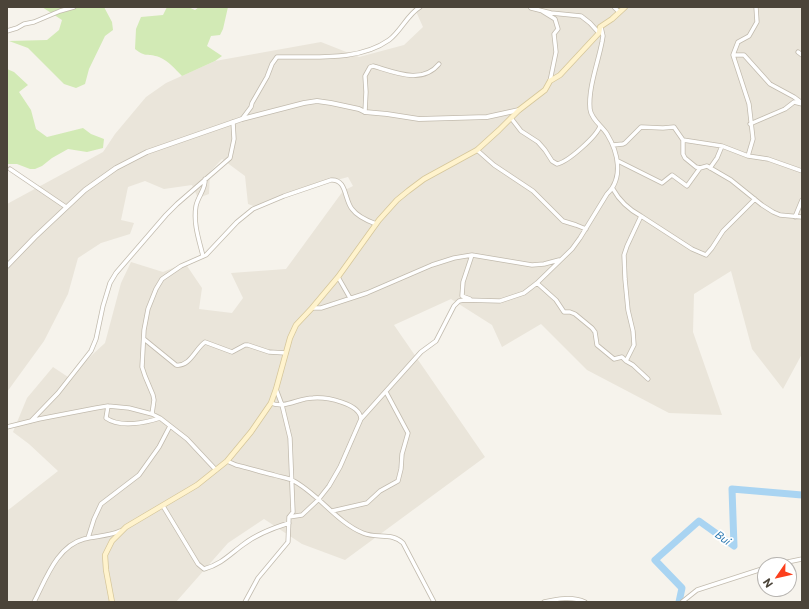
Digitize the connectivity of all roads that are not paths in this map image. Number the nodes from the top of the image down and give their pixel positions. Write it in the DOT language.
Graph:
graph roads {
  1 [pos="74,7"];
  2 [pos="420,7"];
  3 [pos="530,7"];
  4 [pos="614,7"];
  5 [pos="625,7"];
  6 [pos="756,7"];
  7 [pos="542,11"];
  8 [pos="619,12"];
  9 [pos="600,26"];
  10 [pos="7,31"];
  11 [pos="599,33"];
  12 [pos="798,52"];
  13 [pos="733,55"];
  14 [pos="802,55"];
  15 [pos="439,64"];
  16 [pos="550,81"];
  17 [pos="802,104"];
  18 [pos="520,110"];
  19 [pos="365,112"];
  20 [pos="511,118"];
  21 [pos="242,119"];
  22 [pos="233,122"];
  23 [pos="750,124"];
  24 [pos="600,126"];
  25 [pos="682,140"];
  26 [pos="613,145"];
  27 [pos="722,146"];
  28 [pos="477,150"];
  29 [pos="748,156"];
  30 [pos="618,161"];
  31 [pos="700,168"];
  32 [pos="710,168"];
  33 [pos="10,169"];
  34 [pos="802,171"];
  35 [pos="205,179"];
  36 [pos="613,189"];
  37 [pos="755,199"];
  38 [pos="802,200"];
  39 [pos="66,207"];
  40 [pos="641,216"];
  41 [pos="795,217"];
  42 [pos="802,217"];
  43 [pos="376,224"];
  44 [pos="586,229"];
  45 [pos="472,255"];
  46 [pos="203,256"];
  47 [pos="565,256"];
  48 [pos="7,266"];
  49 [pos="338,276"];
  50 [pos="537,283"];
  51 [pos="350,298"];
  52 [pos="470,300"];
  53 [pos="312,308"];
  54 [pos="144,339"];
  55 [pos="286,353"];
  56 [pos="626,361"];
  57 [pos="648,379"];
  58 [pos="276,389"];
  59 [pos="386,392"];
  60 [pos="270,403"];
  61 [pos="282,405"];
  62 [pos="108,406"];
  63 [pos="152,414"];
  64 [pos="160,418"];
  65 [pos="361,420"];
  66 [pos="31,421"];
  67 [pos="170,426"];
  68 [pos="7,427"];
  69 [pos="227,462"];
  70 [pos="216,470"];
  71 [pos="291,480"];
  72 [pos="318,500"];
  73 [pos="163,506"];
  74 [pos="332,511"];
  75 [pos="289,517"];
  76 [pos="289,523"];
  77 [pos="126,527"];
  78 [pos="88,538"];
  79 [pos="757,571"];
  80 [pos="34,602"];
  81 [pos="112,602"];
  82 [pos="245,602"];
  83 [pos="434,602"];
  84 [pos="544,602"];
  85 [pos="585,602"];
  86 [pos="682,602"];
  1 -- 10 [label="street"];
  2 -- 21 [label="street"];
  3 -- 7 [label="street"];
  4 -- 8 [label="street"];
  5 -- 8 [label="main road"];
  6 -- 13 [label="street"];
  7 -- 11 [label="street"];
  7 -- 16 [label="street"];
  8 -- 9 [label="main road"];
  9 -- 11 [label="main road"];
  9 -- 24 [label="street"];
  11 -- 16 [label="main road"];
  12 -- 14 [label="street"];
  13 -- 17 [label="street"];
  13 -- 23 [label="street"];
  15 -- 19 [label="street"];
  16 -- 18 [label="main road"];
  17 -- 23 [label="street"];
  18 -- 19 [label="street"];
  18 -- 20 [label="main road"];
  19 -- 21 [label="street"];
  20 -- 24 [label="street"];
  20 -- 28 [label="main road"];
  21 -- 22 [label="street"];
  22 -- 35 [label="street"];
  22 -- 39 [label="street"];
  23 -- 29 [label="street"];
  24 -- 26 [label="street"];
  25 -- 26 [label="street"];
  25 -- 27 [label="street"];
  25 -- 31 [label="street"];
  26 -- 30 [label="street"];
  27 -- 29 [label="street"];
  27 -- 32 [label="street"];
  28 -- 43 [label="main road"];
  28 -- 44 [label="street"];
  29 -- 34 [label="street"];
  30 -- 31 [label="street"];
  30 -- 36 [label="street"];
  31 -- 32 [label="street"];
  32 -- 37 [label="street"];
  33 -- 39 [label="street"];
  35 -- 46 [label="street"];
  35 -- 66 [label="street"];
  36 -- 40 [label="street"];
  36 -- 44 [label="street"];
  37 -- 40 [label="street"];
  37 -- 41 [label="street"];
  38 -- 41 [label="street"];
  39 -- 48 [label="street"];
  40 -- 56 [label="street"];
  41 -- 42 [label="street"];
  43 -- 46 [label="street"];
  43 -- 49 [label="main road"];
  44 -- 47 [label="street"];
  45 -- 47 [label="street"];
  45 -- 51 [label="street"];
  45 -- 52 [label="street"];
  46 -- 54 [label="street"];
  47 -- 50 [label="street"];
  49 -- 51 [label="street"];
  49 -- 53 [label="main road"];
  50 -- 52 [label="street"];
  50 -- 56 [label="street"];
  51 -- 53 [label="street"];
  52 -- 59 [label="street"];
  53 -- 55 [label="main road"];
  54 -- 55 [label="street"];
  54 -- 63 [label="street"];
  55 -- 58 [label="main road"];
  56 -- 57 [label="street"];
  58 -- 60 [label="main road"];
  58 -- 61 [label="street"];
  59 -- 65 [label="street"];
  59 -- 74 [label="street"];
  60 -- 61 [label="street"];
  60 -- 69 [label="main road"];
  61 -- 65 [label="street"];
  61 -- 71 [label="street"];
  62 -- 63 [label="street"];
  62 -- 64 [label="street"];
  62 -- 66 [label="street"];
  63 -- 64 [label="street"];
  64 -- 67 [label="street"];
  65 -- 72 [label="street"];
  66 -- 68 [label="street"];
  67 -- 70 [label="street"];
  67 -- 78 [label="street"];
  69 -- 70 [label="main road"];
  69 -- 71 [label="street"];
  70 -- 73 [label="main road"];
  71 -- 72 [label="street"];
  71 -- 75 [label="street"];
  72 -- 74 [label="street"];
  72 -- 75 [label="street"];
  73 -- 76 [label="street"];
  73 -- 77 [label="main road"];
  74 -- 83 [label="street"];
  75 -- 76 [label="street"];
  76 -- 82 [label="street"];
  77 -- 78 [label="street"];
  77 -- 81 [label="main road"];
  78 -- 80 [label="street"];
  79 -- 86 [label="street"];
  84 -- 85 [label="street"];
}
